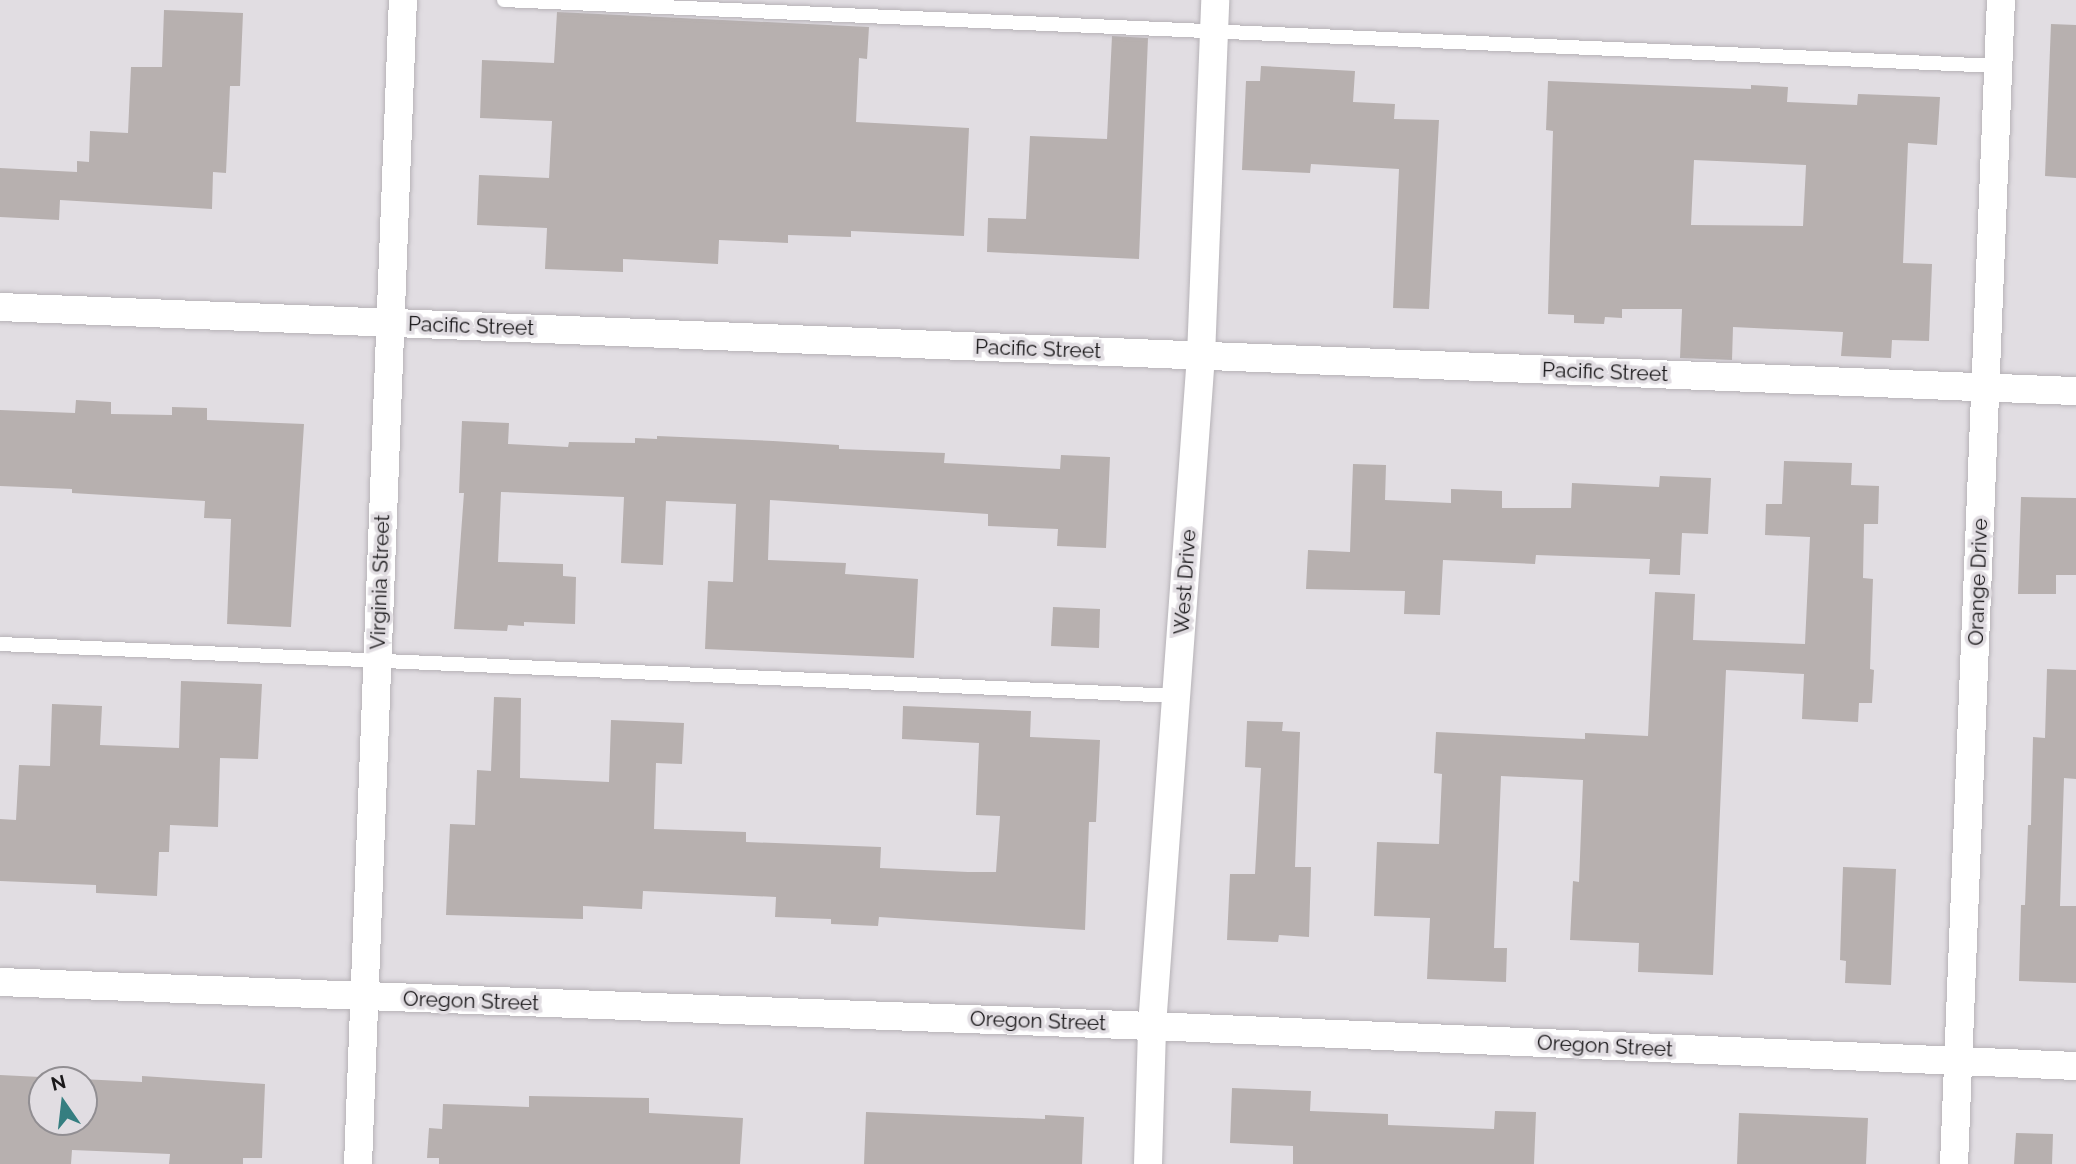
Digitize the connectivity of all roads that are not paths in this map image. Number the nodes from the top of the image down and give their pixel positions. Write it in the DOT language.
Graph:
graph roads {
  1 [pos="403,0"];
  2 [pos="504,0"];
  3 [pos="1215,0"];
  4 [pos="2001,0"];
  5 [pos="1214,31"];
  6 [pos="1998,65"];
  7 [pos="0,307"];
  8 [pos="390,323"];
  9 [pos="1201,356"];
  10 [pos="1986,387"];
  11 [pos="2076,391"];
  12 [pos="0,644"];
  13 [pos="377,660"];
  14 [pos="1176,696"];
  15 [pos="0,982"];
  16 [pos="364,997"];
  17 [pos="1152,1026"];
  18 [pos="1959,1061"];
  19 [pos="2076,1066"];
  20 [pos="358,1164"];
  21 [pos="1148,1164"];
  22 [pos="1954,1164"];
  1 -- 8 [label="street, Virginia Street"];
  2 -- 5 [label="lane"];
  3 -- 5 [label="street, West Drive"];
  4 -- 6 [label="street, Orange Drive"];
  5 -- 6 [label="lane"];
  5 -- 9 [label="street, West Drive"];
  6 -- 10 [label="street, Orange Drive"];
  7 -- 8 [label="street, Pacific Street"];
  8 -- 9 [label="street, Pacific Street"];
  8 -- 13 [label="street, Virginia Street"];
  9 -- 10 [label="street, Pacific Street"];
  9 -- 14 [label="street, West Drive"];
  10 -- 11 [label="street, Pacific Street"];
  10 -- 18 [label="street, Orange Drive"];
  12 -- 13 [label="lane"];
  13 -- 14 [label="lane"];
  13 -- 16 [label="street, Virginia Street"];
  14 -- 17 [label="street, West Drive"];
  15 -- 16 [label="street, Oregon Street"];
  16 -- 17 [label="street, Oregon Street"];
  16 -- 20 [label="street, Virginia Street"];
  17 -- 18 [label="street, Oregon Street"];
  17 -- 21 [label="street, West Drive"];
  18 -- 19 [label="street, Oregon Street"];
  18 -- 22 [label="street, Orange Drive"];
}
